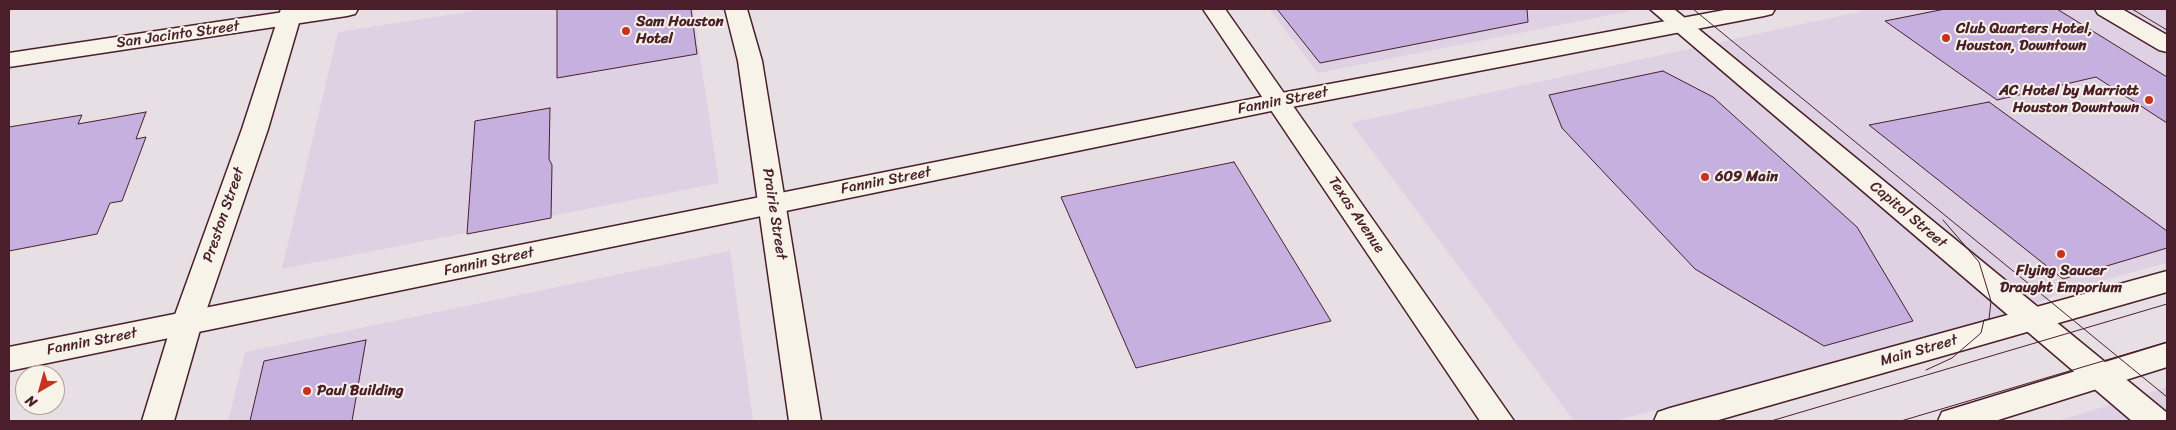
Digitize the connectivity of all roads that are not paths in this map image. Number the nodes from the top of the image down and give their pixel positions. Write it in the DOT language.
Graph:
graph roads {
  1 [pos="347,9"];
  2 [pos="736,9"];
  3 [pos="1214,9"];
  4 [pos="1661,9"];
  5 [pos="1764,9"];
  6 [pos="2106,9"];
  7 [pos="290,14"];
  8 [pos="1680,24"];
  9 [pos="2167,45"];
  10 [pos="9,60"];
  11 [pos="1276,102"];
  12 [pos="773,204"];
  13 [pos="2167,281"];
  14 [pos="2032,318"];
  15 [pos="187,323"];
  16 [pos="2167,355"];
  17 [pos="9,359"];
  18 [pos="2100,375"];
  19 [pos="158,421"];
  20 [pos="804,421"];
  21 [pos="1498,421"];
  22 [pos="1670,421"];
  23 [pos="1954,421"];
  24 [pos="2154,421"];
  1 -- 7 [label="main road, San Jacinto Street"];
  2 -- 12 [label="main road, Prairie Street"];
  3 -- 11 [label="main road, Texas Avenue"];
  4 -- 8 [label="main road, Capitol Street"];
  5 -- 8 [label="main road, Fannin Street"];
  6 -- 9 [label="main road"];
  7 -- 10 [label="main road, San Jacinto Street"];
  7 -- 15 [label="main road, Preston Street"];
  8 -- 11 [label="main road, Fannin Street"];
  8 -- 14 [label="main road, Capitol Street"];
  11 -- 12 [label="main road, Fannin Street"];
  11 -- 21 [label="main road, Texas Avenue"];
  12 -- 15 [label="main road, Fannin Street"];
  12 -- 20 [label="main road, Prairie Street"];
  13 -- 14 [label="main road, Main Street"];
  14 -- 18 [label="main road, Capitol Street"];
  14 -- 22 [label="main road, Main Street"];
  15 -- 17 [label="main road, Fannin Street"];
  15 -- 19 [label="main road, Preston Street"];
  16 -- 18 [label="main road"];
  18 -- 23 [label="main road"];
  18 -- 24 [label="main road, Capitol Street"];
}
